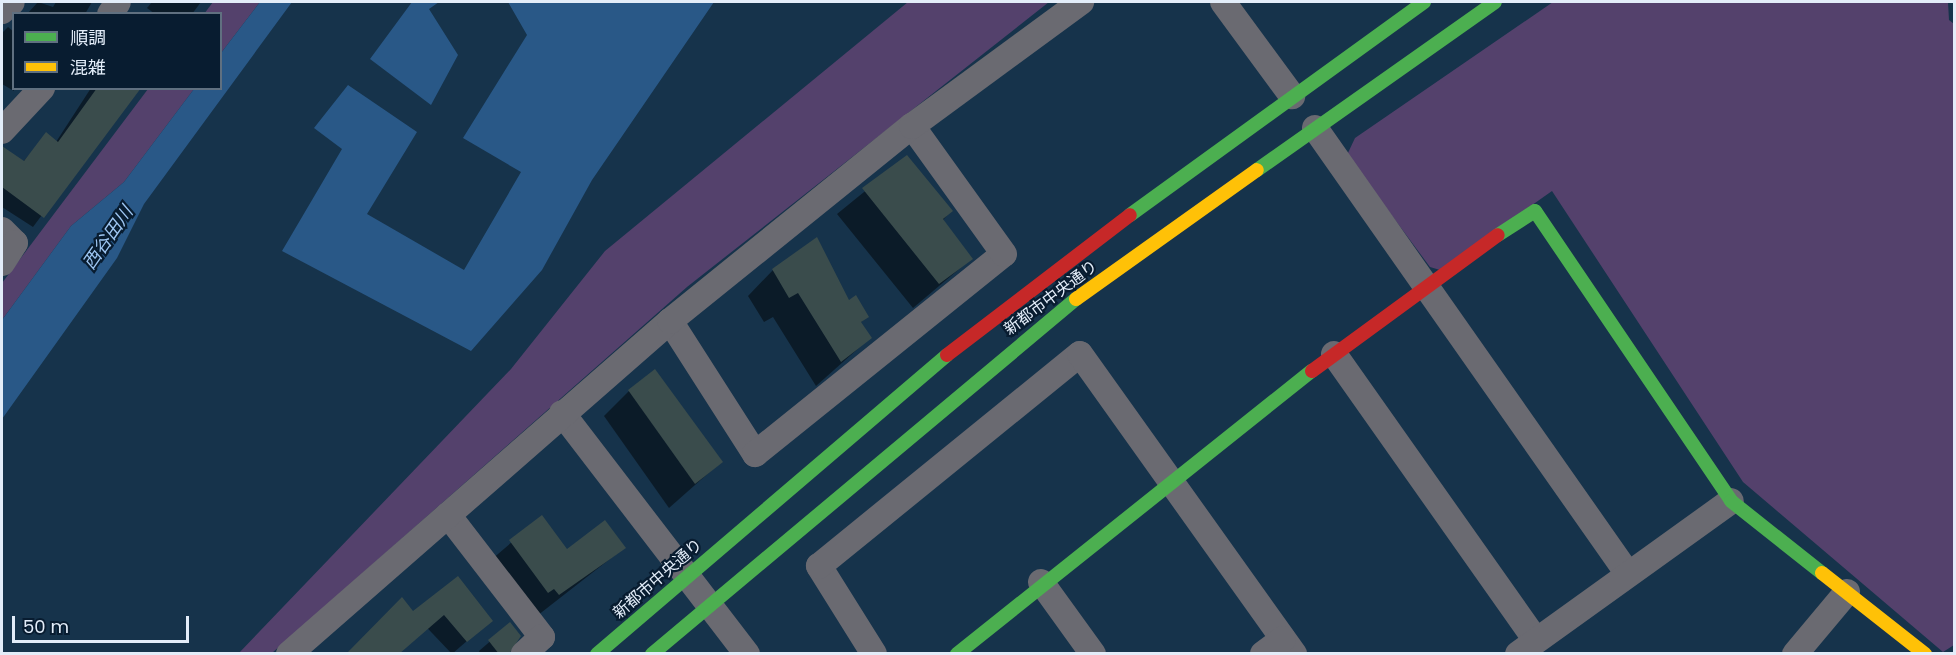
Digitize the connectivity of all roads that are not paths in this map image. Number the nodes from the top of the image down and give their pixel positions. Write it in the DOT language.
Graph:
graph roads {
  1 [pos="12,2"];
  2 [pos="1081,2"];
  3 [pos="1223,2"];
  4 [pos="1424,2"];
  5 [pos="1495,2"];
  6 [pos="2,11"];
  7 [pos="40,90"];
  8 [pos="1292,96"];
  9 [pos="912,126"];
  10 [pos="1315,128"];
  11 [pos="2,131"];
  12 [pos="2,231"];
  13 [pos="2,262"];
  14 [pos="1425,284"];
  15 [pos="670,321"];
  16 [pos="1334,354"];
  17 [pos="562,413"];
  18 [pos="1168,480"];
  19 [pos="1731,501"];
  20 [pos="448,515"];
  21 [pos="1628,574"];
  22 [pos="686,576"];
  23 [pos="1041,582"];
  24 [pos="1847,592"];
  25 [pos="708,604"];
  26 [pos="1527,647"];
  27 [pos="1280,649"];
  28 [pos="289,654"];
  29 [pos="524,654"];
  30 [pos="597,654"];
  31 [pos="652,654"];
  32 [pos="747,654"];
  33 [pos="873,654"];
  34 [pos="957,654"];
  35 [pos="1093,654"];
  36 [pos="1795,654"];
  37 [pos="1925,654"];
  1 -- 6 [label="street"];
  2 -- 9 [label="street"];
  3 -- 8 [label="street"];
  4 -- 8 [label="main road, 新都市中央通り"];
  5 -- 10 [label="main road, 新都市中央通り"];
  7 -- 11 [label="street"];
  8 -- 22 [label="main road, 新都市中央通り"];
  9 -- 15 [label="street"];
  9 -- 15 [label="street"];
  10 -- 14 [label="street"];
  10 -- 25 [label="main road, 新都市中央通り"];
  12 -- 13 [label="street"];
  14 -- 16 [label="main road"];
  14 -- 19 [label="main road"];
  14 -- 21 [label="street"];
  15 -- 17 [label="street"];
  16 -- 18 [label="main road"];
  16 -- 26 [label="street"];
  17 -- 20 [label="street"];
  17 -- 22 [label="street"];
  18 -- 23 [label="main road"];
  18 -- 27 [label="street"];
  18 -- 33 [label="street"];
  19 -- 21 [label="street"];
  19 -- 24 [label="main road"];
  20 -- 28 [label="street"];
  20 -- 29 [label="street"];
  21 -- 26 [label="street"];
  22 -- 25 [label="street"];
  22 -- 30 [label="main road, 新都市中央通り"];
  23 -- 34 [label="main road"];
  23 -- 35 [label="street"];
  24 -- 36 [label="street"];
  24 -- 37 [label="main road"];
  25 -- 31 [label="main road, 新都市中央通り"];
  25 -- 32 [label="street"];
}
